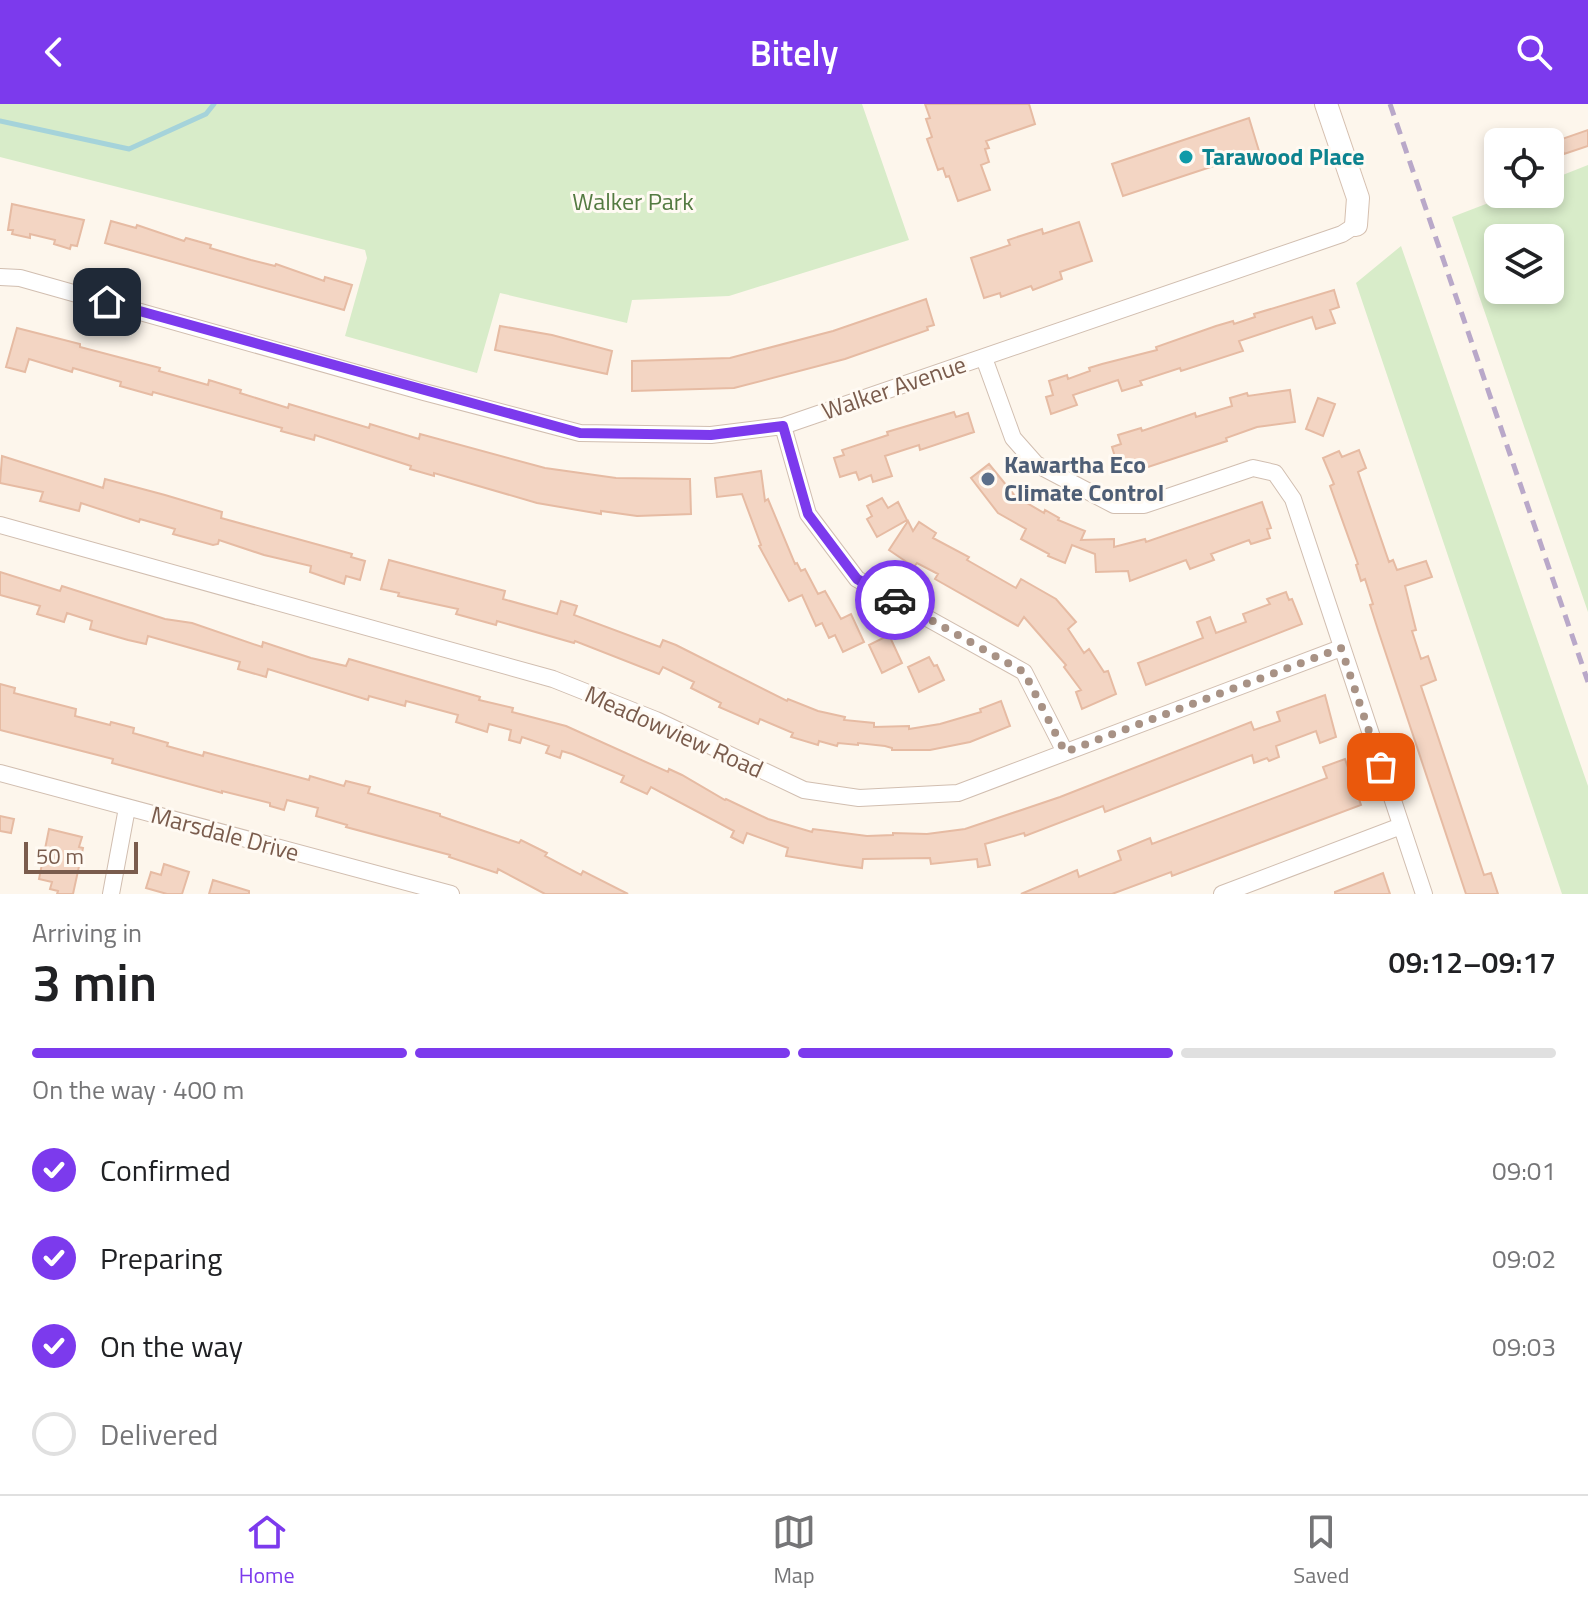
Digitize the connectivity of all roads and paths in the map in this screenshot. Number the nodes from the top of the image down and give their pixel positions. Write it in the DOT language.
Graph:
graph roads {
  1 [pos="1326,104"];
  2 [pos="1356,225"];
  3 [pos="0,277"];
  4 [pos="984,358"];
  5 [pos="783,426"];
  6 [pos="0,525"];
  7 [pos="1341,648"];
  8 [pos="1065,752"];
  9 [pos="0,773"];
  10 [pos="127,808"];
  11 [pos="1401,826"];
  12 [pos="111,894"];
  13 [pos="451,894"];
  14 [pos="1222,894"];
  15 [pos="1424,894"];
  1 -- 2 [label="street"];
  2 -- 4 [label="street, Walker Avenue"];
  3 -- 5 [label="street, Walker Avenue"];
  4 -- 5 [label="street, Walker Avenue"];
  4 -- 7 [label="street"];
  5 -- 8 [label="street"];
  6 -- 8 [label="street, Meadowview Road"];
  7 -- 8 [label="street, Meadowview Road"];
  7 -- 11 [label="street"];
  9 -- 10 [label="street, Marsdale Drive"];
  10 -- 12 [label="street"];
  10 -- 13 [label="street, Marsdale Drive"];
  11 -- 14 [label="street"];
  11 -- 15 [label="street"];
}
